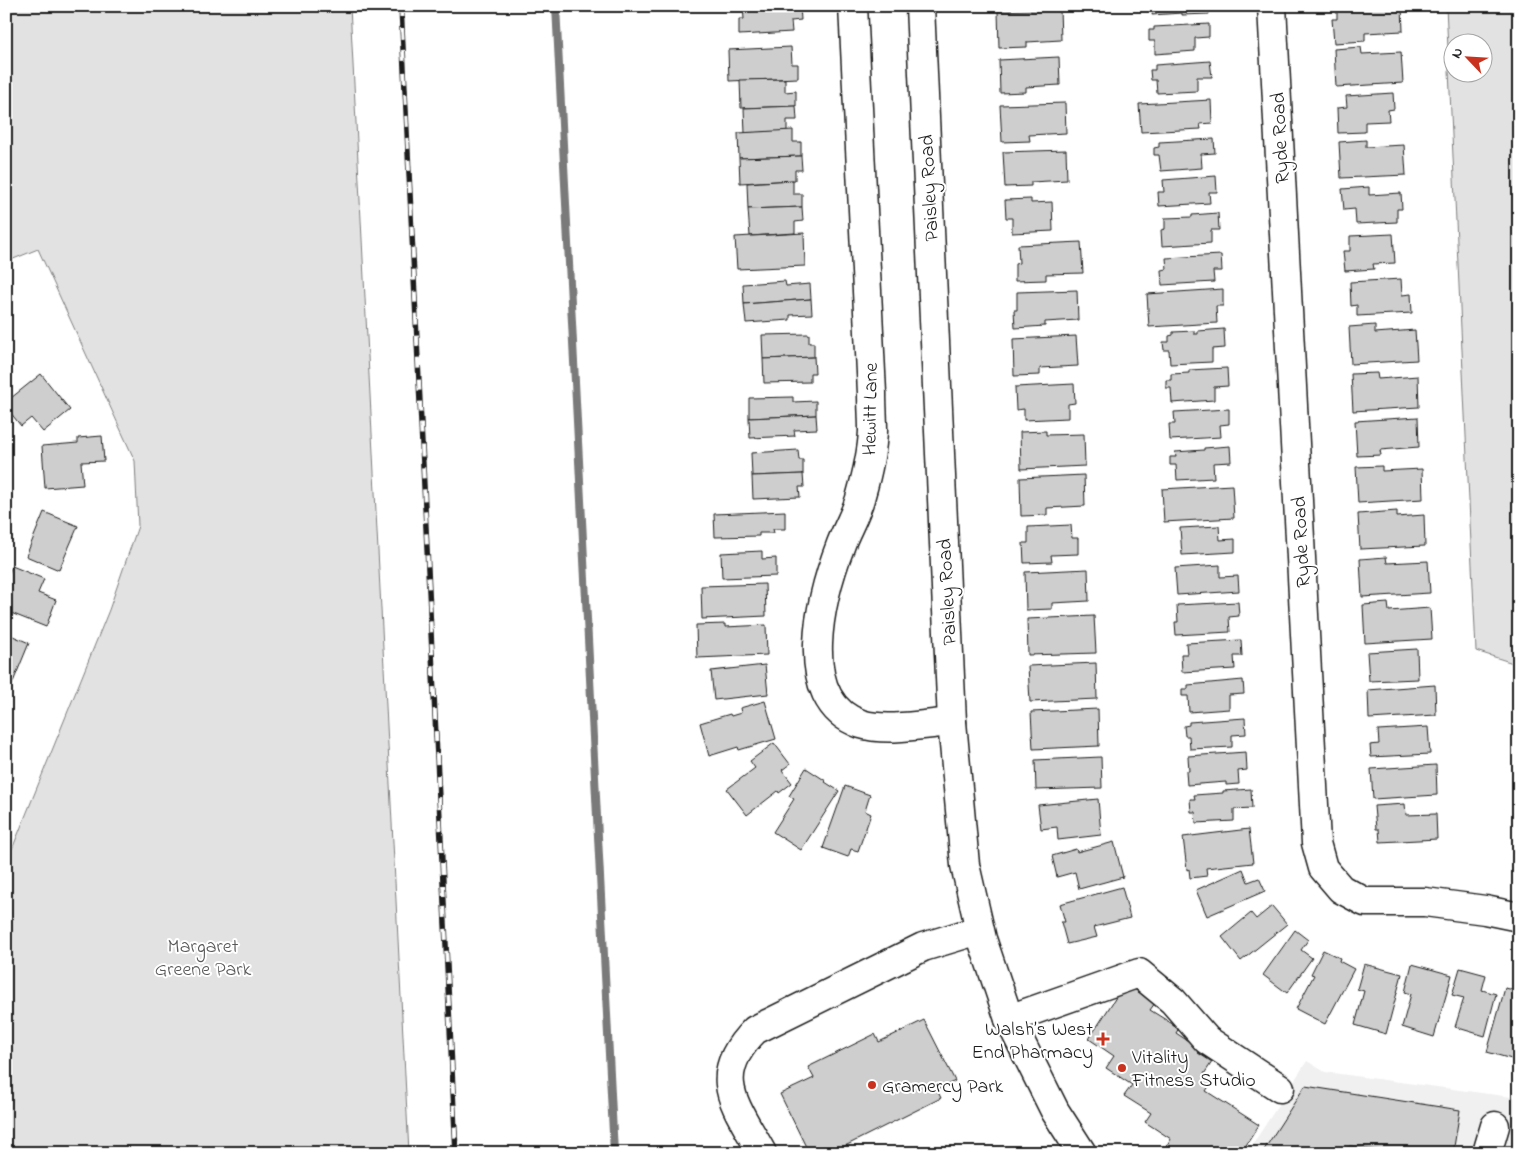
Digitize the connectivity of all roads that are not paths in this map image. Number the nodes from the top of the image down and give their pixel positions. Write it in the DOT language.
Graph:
graph roads {
  1 [pos="853,6"];
  2 [pos="920,6"];
  3 [pos="1272,6"];
  4 [pos="952,722"];
  5 [pos="1519,917"];
  6 [pos="979,930"];
  7 [pos="1009,1019"];
  8 [pos="1280,1088"];
  9 [pos="1495,1126"];
  10 [pos="762,1153"];
  11 [pos="1082,1153"];
  12 [pos="1487,1153"];
  1 -- 4 [label="street, Hewitt Lane"];
  2 -- 4 [label="street, Paisley Road"];
  3 -- 5 [label="street, Ryde Road"];
  4 -- 6 [label="street, Paisley Road"];
  6 -- 7 [label="street, Paisley Road"];
  6 -- 10 [label="street"];
  7 -- 8 [label="street"];
  7 -- 11 [label="street, Paisley Road"];
  9 -- 12 [label="street"];
}
